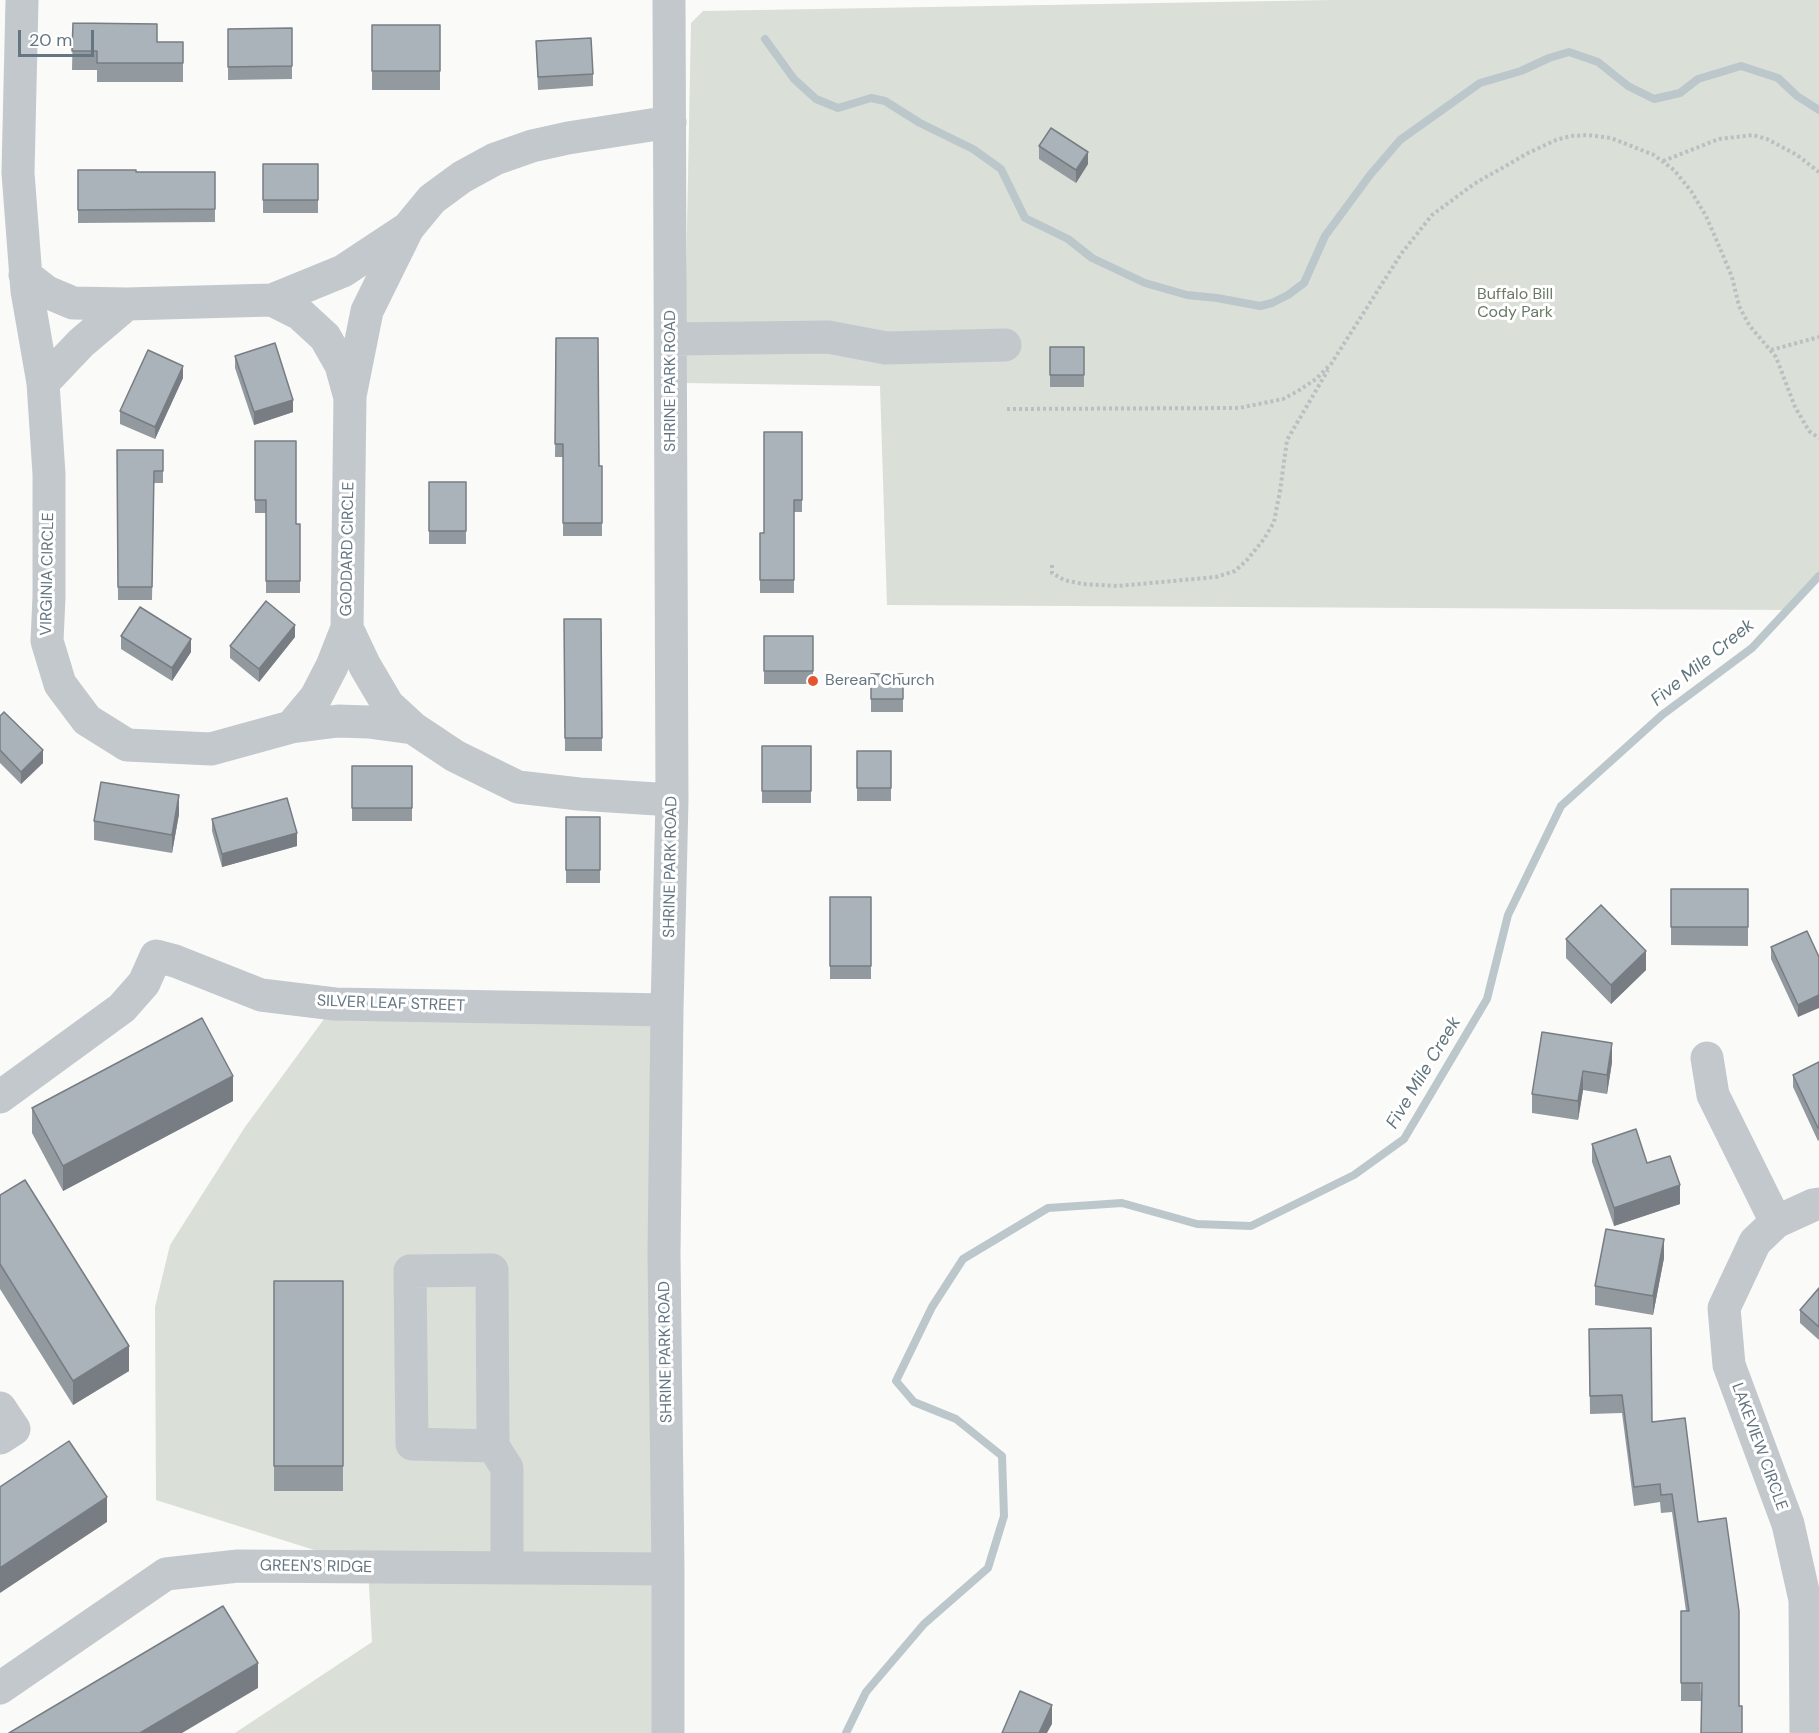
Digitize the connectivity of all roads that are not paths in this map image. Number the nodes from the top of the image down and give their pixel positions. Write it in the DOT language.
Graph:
graph roads {
  1 [pos="22,0"];
  2 [pos="669,0"];
  3 [pos="670,122"];
  4 [pos="408,228"];
  5 [pos="25,275"];
  6 [pos="272,300"];
  7 [pos="127,304"];
  8 [pos="672,339"];
  9 [pos="1005,345"];
  10 [pos="43,383"];
  11 [pos="350,396"];
  12 [pos="347,628"];
  13 [pos="291,726"];
  14 [pos="413,728"];
  15 [pos="672,800"];
  16 [pos="667,1010"];
  17 [pos="1707,1058"];
  18 [pos="0,1096"];
  19 [pos="1819,1204"];
  20 [pos="1776,1222"];
  21 [pos="0,1408"];
  22 [pos="0,1438"];
  23 [pos="493,1446"];
  24 [pos="507,1568"];
  25 [pos="668,1569"];
  26 [pos="0,1688"];
  27 [pos="668,1733"];
  28 [pos="1806,1733"];
  1 -- 5 [label="street, VIRGINIA CIRCLE"];
  2 -- 3 [label="street, SHRINE PARK ROAD"];
  3 -- 4 [label="street, GODDARD CIRCLE"];
  3 -- 8 [label="street, SHRINE PARK ROAD"];
  4 -- 6 [label="street, GODDARD CIRCLE"];
  4 -- 11 [label="street, GODDARD CIRCLE"];
  5 -- 7 [label="street"];
  5 -- 10 [label="street, VIRGINIA CIRCLE"];
  6 -- 7 [label="street"];
  6 -- 11 [label="street"];
  7 -- 10 [label="street"];
  8 -- 9 [label="street"];
  8 -- 15 [label="street, SHRINE PARK ROAD"];
  10 -- 13 [label="street, VIRGINIA CIRCLE"];
  11 -- 12 [label="street, GODDARD CIRCLE"];
  12 -- 13 [label="street"];
  12 -- 14 [label="street, GODDARD CIRCLE"];
  13 -- 14 [label="street, VIRGINIA CIRCLE"];
  14 -- 15 [label="street, GODDARD CIRCLE"];
  15 -- 16 [label="street, SHRINE PARK ROAD"];
  16 -- 18 [label="street, SILVER LEAF STREET"];
  16 -- 25 [label="street, SHRINE PARK ROAD"];
  17 -- 20 [label="street"];
  19 -- 20 [label="street, LAKEVIEW CIRCLE"];
  20 -- 28 [label="street, LAKEVIEW CIRCLE"];
  21 -- 22 [label="street"];
  23 -- 23 [label="street"];
  23 -- 24 [label="street"];
  24 -- 25 [label="street, GREEN'S RIDGE"];
  24 -- 26 [label="street, GREEN'S RIDGE"];
  25 -- 27 [label="street, SHRINE PARK ROAD"];
}
